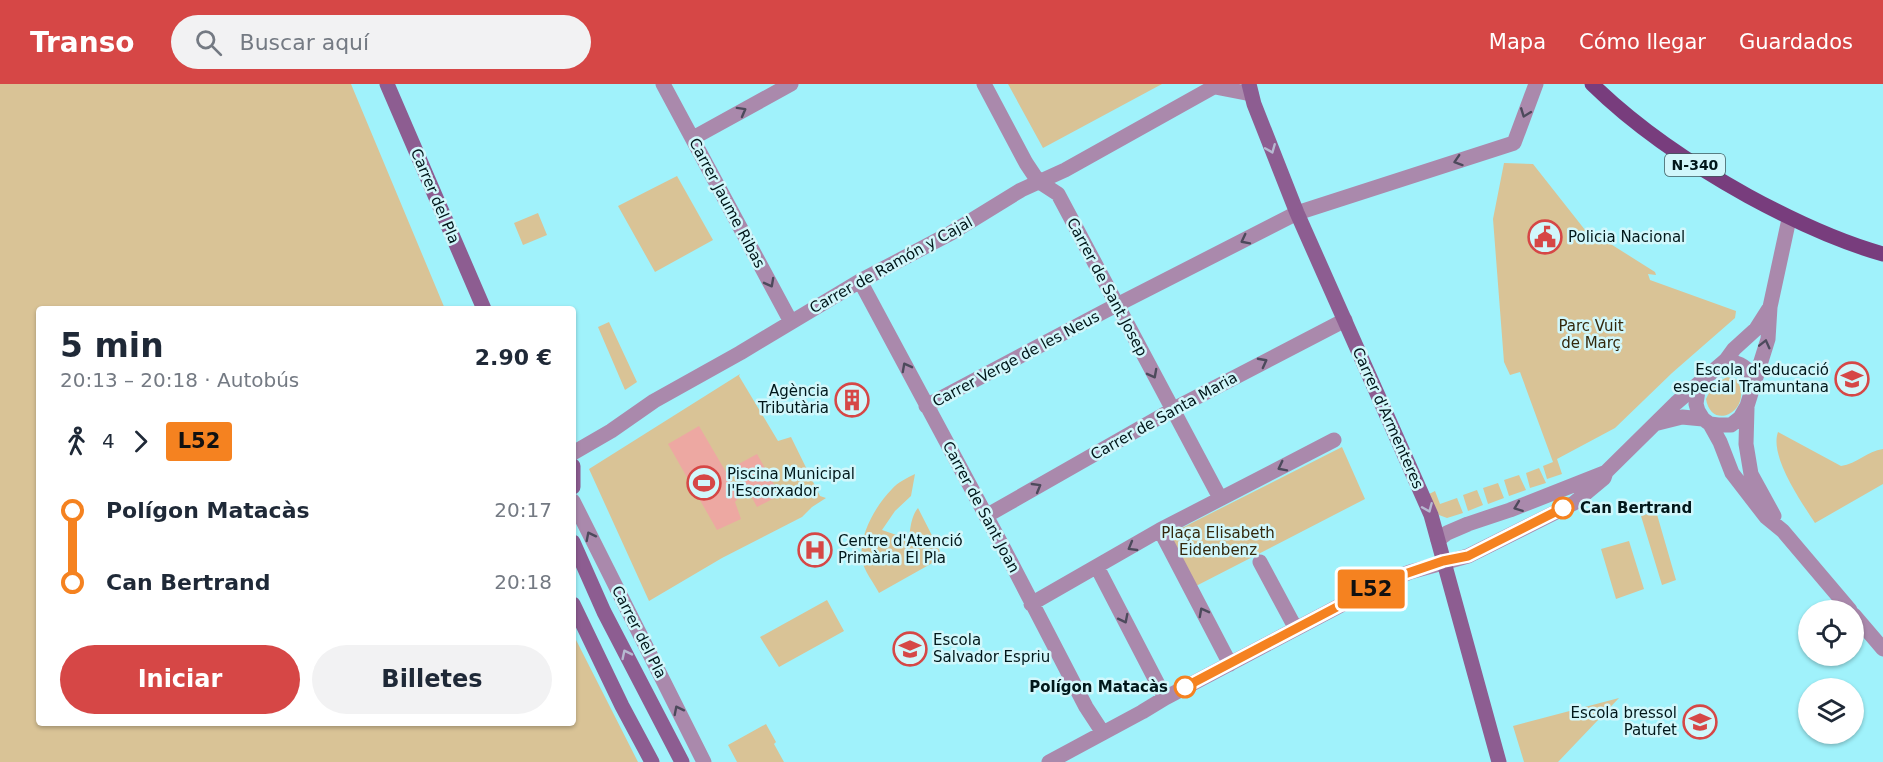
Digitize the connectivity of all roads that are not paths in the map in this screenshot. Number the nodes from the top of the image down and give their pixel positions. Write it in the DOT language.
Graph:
graph roads {
  1 [pos="387,84"];
  2 [pos="663,84"];
  3 [pos="791,84"];
  4 [pos="984,84"];
  5 [pos="1536,84"];
  6 [pos="1592,84"];
  7 [pos="1217,85"];
  8 [pos="1250,89"];
  9 [pos="693,138"];
  10 [pos="1038,181"];
  11 [pos="1297,213"];
  12 [pos="1789,219"];
  13 [pos="1883,254"];
  14 [pos="860,281"];
  15 [pos="483,306"];
  16 [pos="1117,306"];
  17 [pos="1770,307"];
  18 [pos="1345,320"];
  19 [pos="791,322"];
  20 [pos="1726,360"];
  21 [pos="1755,380"];
  22 [pos="1699,384"];
  23 [pos="926,406"];
  24 [pos="1747,406"];
  25 [pos="1172,410"];
  26 [pos="1706,421"];
  27 [pos="1658,423"];
  28 [pos="1334,440"];
  29 [pos="1720,442"];
  30 [pos="1746,444"];
  31 [pos="576,451"];
  32 [pos="1606,472"];
  33 [pos="1220,498"];
  34 [pos="576,507"];
  35 [pos="986,516"];
  36 [pos="1160,530"];
  37 [pos="1783,531"];
  38 [pos="1438,540"];
  39 [pos="576,548"];
  40 [pos="1443,561"];
  41 [pos="1260,562"];
  42 [pos="1097,567"];
  43 [pos="1842,600"];
  44 [pos="1031,604"];
  45 [pos="576,610"];
  46 [pos="1864,627"];
  47 [pos="1296,628"];
  48 [pos="1883,649"];
  49 [pos="1230,664"];
  50 [pos="1165,698"];
  51 [pos="1103,733"];
  52 [pos="652,762"];
  53 [pos="682,762"];
  54 [pos="704,762"];
  55 [pos="1049,762"];
  56 [pos="1499,762"];
  1 -- 15 [label="street, Carrer del Pla"];
  2 -- 9 [label="street, Carrer Jaume Ribas"];
  9 -- 3 [label="street, one-way"];
  4 -- 10 [label="street, Carrer de Sant Josep"];
  5 -- 11 [label="street, Carrer Verge de les Neus, one-way"];
  6 -- 12 [label="main road, N-340"];
  7 -- 8 [label="street, Carrer de Ramón y Cajal"];
  7 -- 10 [label="street, Carrer de Ramón y Cajal"];
  8 -- 11 [label="street, Carrer d'Armenteres, one-way"];
  9 -- 19 [label="street, Carrer Jaume Ribas, one-way"];
  10 -- 14 [label="street, Carrer de Ramón y Cajal"];
  10 -- 16 [label="street, Carrer de Sant Josep"];
  11 -- 16 [label="street, Carrer Verge de les Neus, one-way"];
  11 -- 18 [label="street, Carrer d'Armenteres"];
  12 -- 13 [label="main road, N-340"];
  12 -- 17 [label="street"];
  14 -- 19 [label="street, Carrer de Ramón y Cajal"];
  23 -- 14 [label="street, Carrer de Sant Joan, one-way"];
  16 -- 23 [label="street, Carrer Verge de les Neus"];
  16 -- 25 [label="street, Carrer de Sant Josep, one-way"];
  17 -- 20 [label="street"];
  21 -- 17 [label="street, one-way"];
  25 -- 18 [label="street, Carrer de Santa Maria, one-way"];
  18 -- 38 [label="street, Carrer d'Armenteres, one-way"];
  19 -- 31 [label="street, Carrer de Ramón y Cajal"];
  20 -- 21 [label="street"];
  20 -- 22 [label="street"];
  21 -- 24 [label="street"];
  22 -- 26 [label="street"];
  22 -- 27 [label="street"];
  23 -- 35 [label="street, Carrer de Sant Joan"];
  24 -- 26 [label="street"];
  24 -- 30 [label="street"];
  25 -- 33 [label="street, Carrer de Sant Josep"];
  35 -- 25 [label="street, Carrer de Santa Maria, one-way"];
  26 -- 27 [label="street"];
  26 -- 29 [label="street"];
  27 -- 32 [label="street"];
  28 -- 33 [label="street, one-way"];
  29 -- 30 [label="street"];
  29 -- 37 [label="street"];
  30 -- 37 [label="street"];
  32 -- 38 [label="street, one-way"];
  32 -- 40 [label="street"];
  33 -- 36 [label="street"];
  54 -- 34 [label="street, Carrer del Pla, one-way"];
  35 -- 44 [label="street, Carrer de Sant Joan"];
  36 -- 42 [label="street, one-way"];
  49 -- 36 [label="street, one-way"];
  37 -- 43 [label="street"];
  38 -- 40 [label="street, Carrer d'Armenteres"];
  53 -- 39 [label="street, Carrer del Pla, one-way"];
  40 -- 47 [label="street"];
  40 -- 56 [label="street, Carrer d'Armenteres"];
  41 -- 47 [label="street"];
  42 -- 44 [label="street"];
  42 -- 50 [label="street, one-way"];
  44 -- 51 [label="street, Carrer de Sant Joan"];
  45 -- 52 [label="street"];
  46 -- 48 [label="street"];
  47 -- 49 [label="street"];
  49 -- 50 [label="street"];
  50 -- 51 [label="street"];
  51 -- 55 [label="street"];
}
